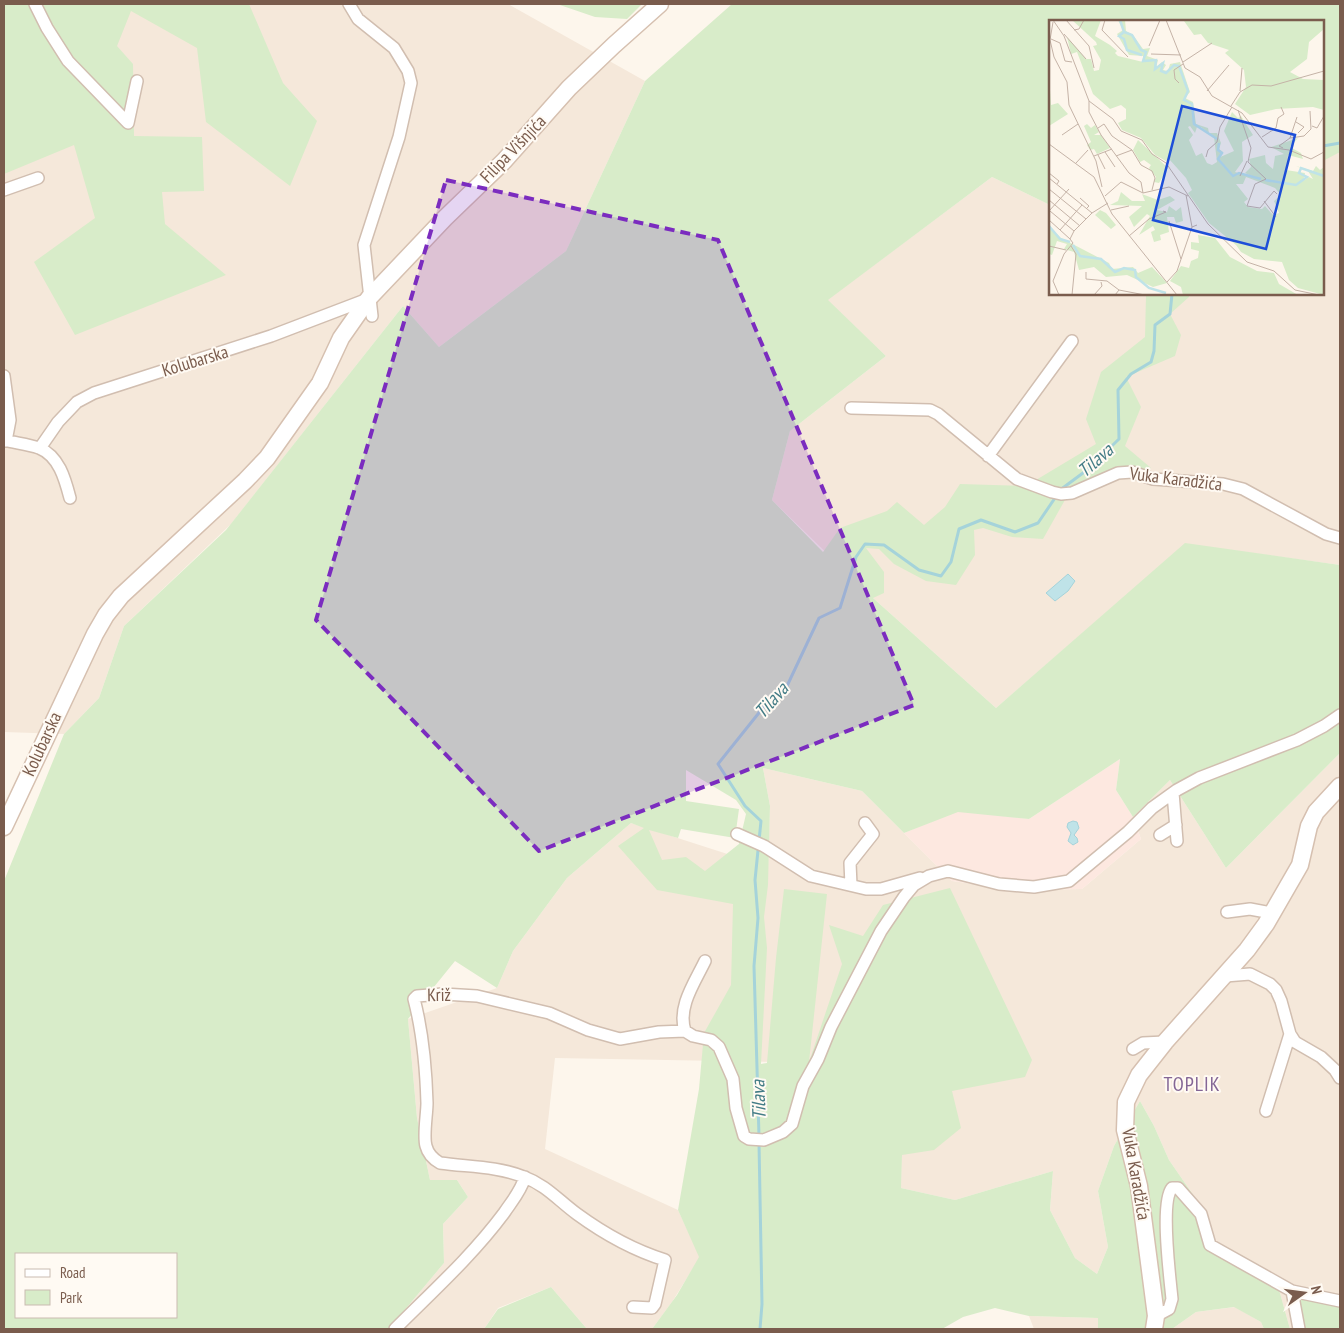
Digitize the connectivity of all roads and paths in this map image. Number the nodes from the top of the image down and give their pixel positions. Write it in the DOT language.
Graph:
graph roads {
  1 [pos="35,4"];
  2 [pos="349,4"];
  3 [pos="660,4"];
  4 [pos="136,81"];
  5 [pos="38,178"];
  6 [pos="4,190"];
  7 [pos="369,298"];
  8 [pos="372,316"];
  9 [pos="1072,341"];
  10 [pos="4,376"];
  11 [pos="851,408"];
  12 [pos="5,440"];
  13 [pos="40,448"];
  14 [pos="988,456"];
  15 [pos="70,498"];
  16 [pos="1340,538"];
  17 [pos="95,634"];
  18 [pos="1340,715"];
  19 [pos="1340,786"];
  20 [pos="1173,793"];
  21 [pos="865,823"];
  22 [pos="1176,825"];
  23 [pos="4,827"];
  24 [pos="737,834"];
  25 [pos="1160,835"];
  26 [pos="1177,841"];
  27 [pos="929,876"];
  28 [pos="851,885"];
  29 [pos="1227,912"];
  30 [pos="1272,913"];
  31 [pos="705,961"];
  32 [pos="1225,976"];
  33 [pos="686,1031"];
  34 [pos="1290,1034"];
  35 [pos="1165,1042"];
  36 [pos="1133,1049"];
  37 [pos="1340,1078"];
  38 [pos="1266,1111"];
  39 [pos="525,1177"];
  40 [pos="1292,1291"];
  41 [pos="1340,1301"];
  42 [pos="632,1307"];
  43 [pos="1155,1323"];
  44 [pos="395,1329"];
  45 [pos="1299,1329"];
  1 -- 4 [label="street"];
  2 -- 7 [label="street"];
  3 -- 7 [label="main road, Filipa Višnjića"];
  5 -- 6 [label="street"];
  7 -- 8 [label="street"];
  7 -- 13 [label="street, Kolubarska"];
  7 -- 17 [label="main road, Filipa Višnjića"];
  9 -- 14 [label="street"];
  10 -- 12 [label="street"];
  11 -- 14 [label="street, Vuka Karadžića"];
  12 -- 13 [label="street"];
  13 -- 15 [label="street"];
  14 -- 16 [label="street, Vuka Karadžića"];
  17 -- 23 [label="main road, Kolubarska"];
  18 -- 20 [label="street"];
  19 -- 30 [label="main road, Vuka Karadžića"];
  20 -- 22 [label="street"];
  20 -- 27 [label="street"];
  21 -- 28 [label="street"];
  22 -- 25 [label="street"];
  22 -- 26 [label="street"];
  24 -- 28 [label="street"];
  27 -- 28 [label="street"];
  27 -- 33 [label="street"];
  29 -- 30 [label="street"];
  30 -- 32 [label="main road, Vuka Karadžića"];
  31 -- 33 [label="street"];
  32 -- 34 [label="street"];
  32 -- 35 [label="main road, Vuka Karadžića"];
  33 -- 39 [label="street, Križ"];
  34 -- 37 [label="street"];
  34 -- 38 [label="street"];
  35 -- 36 [label="street"];
  35 -- 43 [label="main road, Vuka Karadžića"];
  39 -- 42 [label="street, Križ"];
  39 -- 44 [label="street"];
  40 -- 41 [label="street, Vuka Karadžića"];
  40 -- 43 [label="street, Vuka Karadžića"];
  40 -- 45 [label="street"];
}
